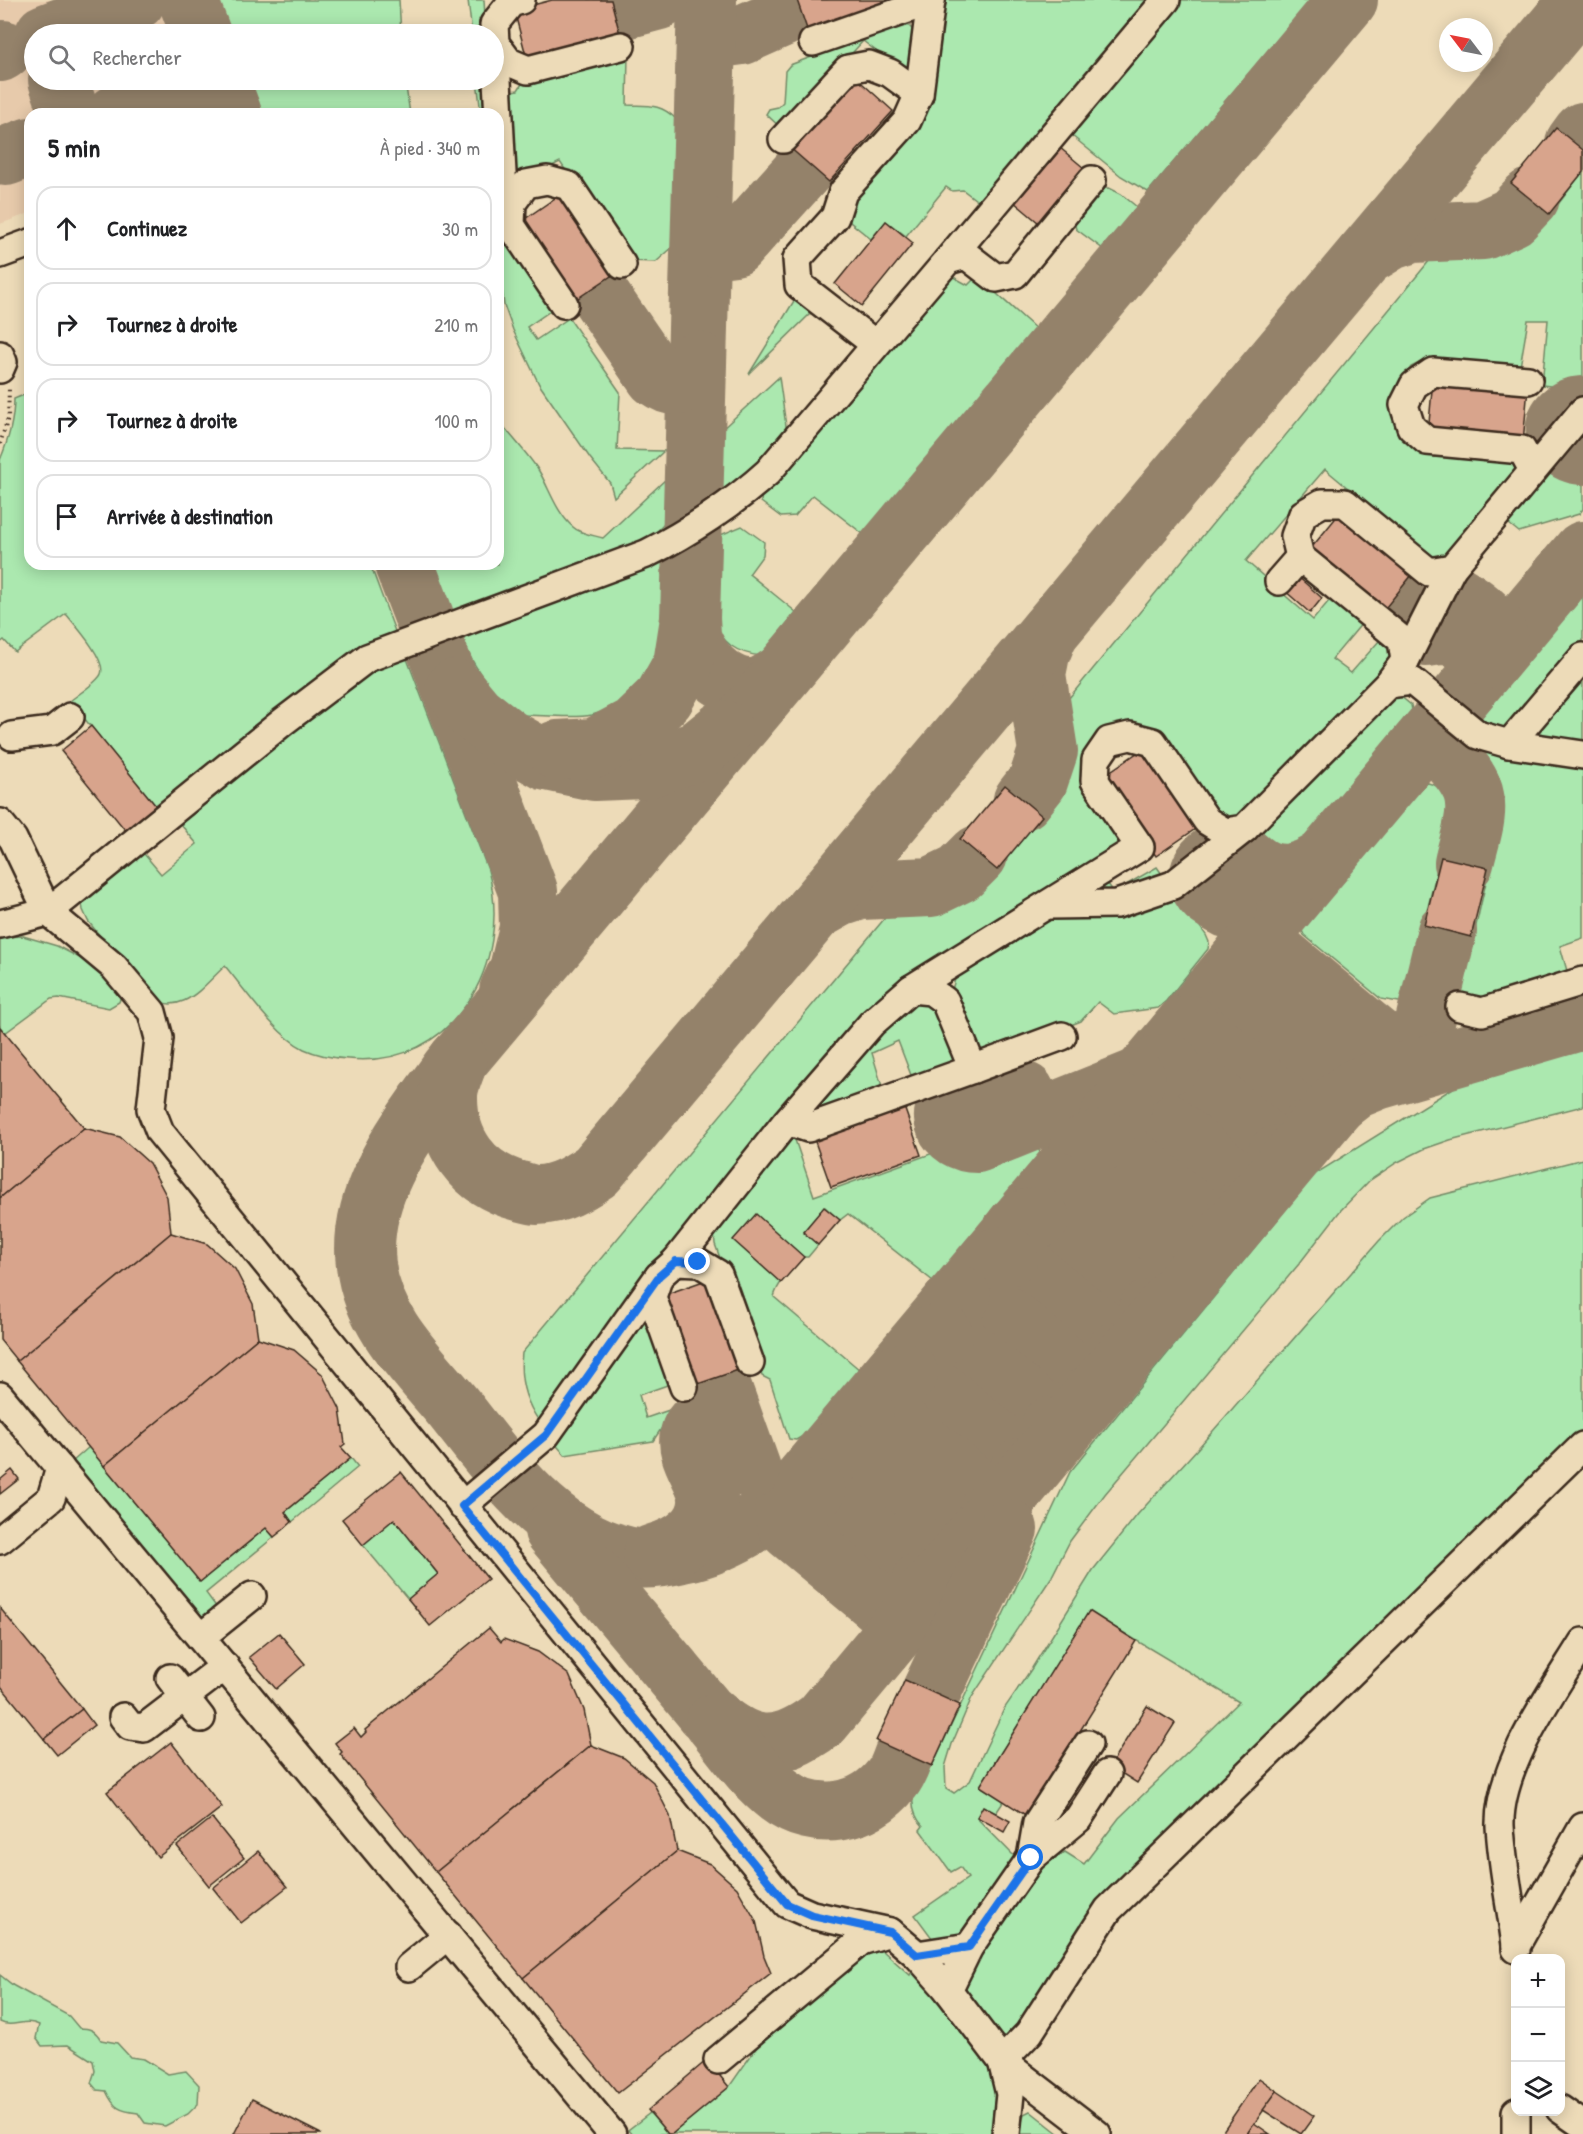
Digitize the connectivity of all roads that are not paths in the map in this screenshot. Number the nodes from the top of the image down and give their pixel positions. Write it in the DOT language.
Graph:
graph roads {
  1 [pos="521,0"];
  2 [pos="931,0"];
  3 [pos="1166,0"];
  4 [pos="494,22"];
  5 [pos="813,42"];
  6 [pos="621,46"];
  7 [pos="504,49"];
  8 [pos="497,90"];
  9 [pos="919,94"];
  10 [pos="498,108"];
  11 [pos="783,140"];
  12 [pos="1092,180"];
  13 [pos="504,194"];
  14 [pos="512,203"];
  15 [pos="24,245"];
  16 [pos="0,254"];
  17 [pos="948,260"];
  18 [pos="622,265"];
  19 [pos="564,304"];
  20 [pos="874,344"];
  21 [pos="1528,380"];
  22 [pos="1583,411"];
  23 [pos="1533,470"];
  24 [pos="1300,557"];
  25 [pos="1452,568"];
  26 [pos="1279,581"];
  27 [pos="1583,657"];
  28 [pos="1405,661"];
  29 [pos="1388,684"];
  30 [pos="70,717"];
  31 [pos="12,736"];
  32 [pos="1509,744"];
  33 [pos="1583,755"];
  34 [pos="0,824"];
  35 [pos="1244,829"];
  36 [pos="1048,905"];
  37 [pos="48,912"];
  38 [pos="0,924"];
  39 [pos="1583,981"];
  40 [pos="911,989"];
  41 [pos="1460,1007"];
  42 [pos="1062,1036"];
  43 [pos="973,1069"];
  44 [pos="787,1121"];
  45 [pos="668,1269"];
  46 [pos="750,1363"];
  47 [pos="684,1387"];
  48 [pos="0,1396"];
  49 [pos="1583,1446"];
  50 [pos="60,1468"];
  51 [pos="462,1506"];
  52 [pos="0,1540"];
  53 [pos="252,1596"];
  54 [pos="201,1637"];
  55 [pos="1583,1642"];
  56 [pos="225,1666"];
  57 [pos="123,1717"];
  58 [pos="1088,1744"];
  59 [pos="1107,1774"];
  60 [pos="1583,1827"];
  61 [pos="1031,1858"];
  62 [pos="890,1932"];
  63 [pos="448,1935"];
  64 [pos="969,1947"];
  65 [pos="1516,1952"];
  66 [pos="917,1955"];
  67 [pos="409,1967"];
  68 [pos="948,1990"];
  69 [pos="718,2060"];
  70 [pos="1002,2061"];
  71 [pos="1565,2112"];
  72 [pos="1516,2116"];
  73 [pos="1583,2125"];
  74 [pos="607,2132"];
  75 [pos="1006,2134"];
  76 [pos="1097,2134"];
  77 [pos="1516,2134"];
  1 -- 4 [label="lane"];
  2 -- 5 [label="lane"];
  2 -- 9 [label="lane"];
  3 -- 17 [label="lane"];
  6 -- 7 [label="lane"];
  8 -- 10 [label="lane"];
  9 -- 11 [label="lane"];
  9 -- 20 [label="lane"];
  12 -- 17 [label="lane"];
  13 -- 14 [label="lane"];
  14 -- 18 [label="lane"];
  14 -- 19 [label="lane"];
  15 -- 16 [label="lane"];
  17 -- 20 [label="lane"];
  20 -- 37 [label="lane"];
  21 -- 23 [label="lane"];
  22 -- 23 [label="lane"];
  23 -- 25 [label="lane"];
  24 -- 25 [label="lane"];
  24 -- 26 [label="lane"];
  24 -- 28 [label="lane"];
  25 -- 28 [label="lane"];
  27 -- 32 [label="lane"];
  28 -- 29 [label="lane"];
  29 -- 32 [label="lane"];
  29 -- 35 [label="lane"];
  30 -- 31 [label="lane"];
  32 -- 33 [label="lane"];
  34 -- 37 [label="lane"];
  35 -- 36 [label="lane"];
  35 -- 36 [label="lane"];
  36 -- 40 [label="lane"];
  37 -- 38 [label="lane"];
  37 -- 51 [label="lane"];
  39 -- 41 [label="lane"];
  40 -- 43 [label="lane"];
  40 -- 44 [label="lane"];
  42 -- 43 [label="lane"];
  43 -- 44 [label="lane"];
  44 -- 45 [label="lane"];
  45 -- 46 [label="lane"];
  45 -- 47 [label="lane"];
  45 -- 51 [label="lane"];
  48 -- 50 [label="lane"];
  49 -- 70 [label="lane"];
  50 -- 52 [label="lane"];
  50 -- 54 [label="lane"];
  51 -- 62 [label="lane"];
  53 -- 54 [label="lane"];
  54 -- 56 [label="lane"];
  55 -- 65 [label="lane"];
  56 -- 57 [label="lane"];
  56 -- 63 [label="lane"];
  58 -- 61 [label="lane"];
  59 -- 61 [label="lane"];
  60 -- 65 [label="lane"];
  61 -- 64 [label="lane"];
  62 -- 66 [label="lane"];
  62 -- 69 [label="lane"];
  63 -- 67 [label="lane"];
  63 -- 74 [label="lane"];
  64 -- 66 [label="lane"];
  64 -- 68 [label="lane"];
  66 -- 68 [label="lane"];
  68 -- 70 [label="lane"];
  70 -- 75 [label="lane"];
  70 -- 76 [label="lane"];
  71 -- 73 [label="lane"];
  72 -- 77 [label="lane"];
}
